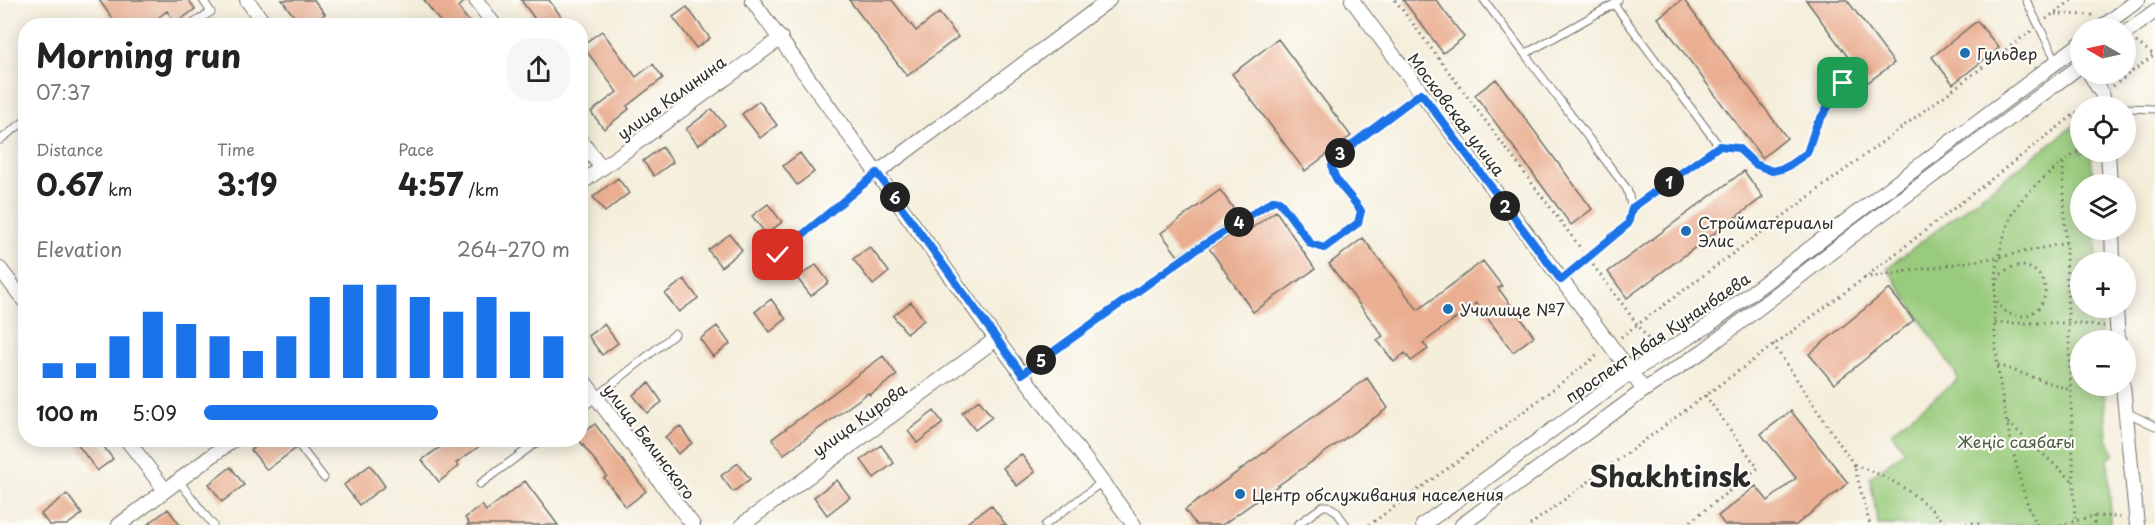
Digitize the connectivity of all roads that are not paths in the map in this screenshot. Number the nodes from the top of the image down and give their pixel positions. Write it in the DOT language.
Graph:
graph roads {
  1 [pos="203,0"];
  2 [pos="247,0"];
  3 [pos="476,0"];
  4 [pos="752,0"];
  5 [pos="1109,0"];
  6 [pos="1352,0"];
  7 [pos="1484,0"];
  8 [pos="2026,0"];
  9 [pos="2138,0"];
  10 [pos="1616,2"];
  11 [pos="2155,11"];
  12 [pos="202,18"];
  13 [pos="260,18"];
  14 [pos="489,18"];
  15 [pos="2114,18"];
  16 [pos="2136,25"];
  17 [pos="781,38"];
  18 [pos="1525,54"];
  19 [pos="2070,55"];
  20 [pos="2057,62"];
  21 [pos="2070,73"];
  22 [pos="1843,83"];
  23 [pos="1421,93"];
  24 [pos="2136,108"];
  25 [pos="2155,109"];
  26 [pos="18,126"];
  27 [pos="0,140"];
  28 [pos="1719,146"];
  29 [pos="588,150"];
  30 [pos="602,168"];
  31 [pos="877,173"];
  32 [pos="588,178"];
  33 [pos="1632,208"];
  34 [pos="778,255"];
  35 [pos="0,269"];
  36 [pos="1561,280"];
  37 [pos="18,293"];
  38 [pos="675,334"];
  39 [pos="996,339"];
  40 [pos="1630,372"];
  41 [pos="1022,374"];
  42 [pos="588,386"];
  43 [pos="1644,390"];
  44 [pos="2124,396"];
  45 [pos="597,398"];
  46 [pos="588,404"];
  47 [pos="2126,412"];
  48 [pos="2155,426"];
  49 [pos="132,447"];
  50 [pos="223,447"];
  51 [pos="301,447"];
  52 [pos="530,447"];
  53 [pos="324,478"];
  54 [pos="178,480"];
  55 [pos="1102,482"];
  56 [pos="480,484"];
  57 [pos="165,490"];
  58 [pos="2137,521"];
  59 [pos="119,525"];
  60 [pos="213,525"];
  61 [pos="693,525"];
  62 [pos="742,525"];
  63 [pos="1045,525"];
  64 [pos="1134,525"];
  65 [pos="1297,525"];
  66 [pos="1346,525"];
  67 [pos="1423,525"];
  68 [pos="1462,525"];
  1 -- 12 [label="lane"];
  2 -- 13 [label="street"];
  3 -- 14 [label="street"];
  4 -- 17 [label="street"];
  5 -- 31 [label="street"];
  6 -- 23 [label="street, Московская улица"];
  7 -- 18 [label="lane"];
  8 -- 20 [label="lane"];
  9 -- 15 [label="street"];
  10 -- 18 [label="lane"];
  10 -- 28 [label="lane"];
  11 -- 16 [label="street"];
  17 -- 30 [label="street, улица Калинина"];
  17 -- 31 [label="street"];
  18 -- 33 [label="lane"];
  19 -- 20 [label="street, проспект Абая Кунанбаева"];
  20 -- 40 [label="street, проспект Абая Кунанбаева"];
  21 -- 43 [label="street, проспект Абая Кунанбаева"];
  22 -- 28 [label="lane"];
  23 -- 36 [label="street, Московская улица"];
  23 -- 41 [label="lane"];
  24 -- 25 [label="lane"];
  26 -- 27 [label="lane"];
  28 -- 33 [label="lane"];
  29 -- 30 [label="street"];
  30 -- 32 [label="street, улица Калинина"];
  31 -- 34 [label="lane"];
  31 -- 39 [label="street"];
  33 -- 36 [label="lane"];
  35 -- 37 [label="street"];
  36 -- 40 [label="street, Московская улица"];
  38 -- 45 [label="lane"];
  39 -- 41 [label="street"];
  39 -- 62 [label="street, улица Кирова"];
  40 -- 43 [label="street, Московская улица"];
  40 -- 67 [label="street, проспект Абая Кунанбаева"];
  41 -- 55 [label="street"];
  42 -- 45 [label="street, улица Белинского"];
  43 -- 68 [label="street, проспект Абая Кунанбаева"];
  44 -- 47 [label="street"];
  45 -- 46 [label="lane"];
  45 -- 61 [label="street, улица Белинского"];
  47 -- 48 [label="lane"];
  47 -- 58 [label="street"];
  49 -- 57 [label="street"];
  50 -- 54 [label="street"];
  51 -- 53 [label="lane"];
  52 -- 56 [label="lane"];
  54 -- 57 [label="street"];
  54 -- 60 [label="lane"];
  55 -- 63 [label="lane"];
  55 -- 64 [label="street"];
  57 -- 59 [label="street"];
  65 -- 66 [label="lane"];
}
